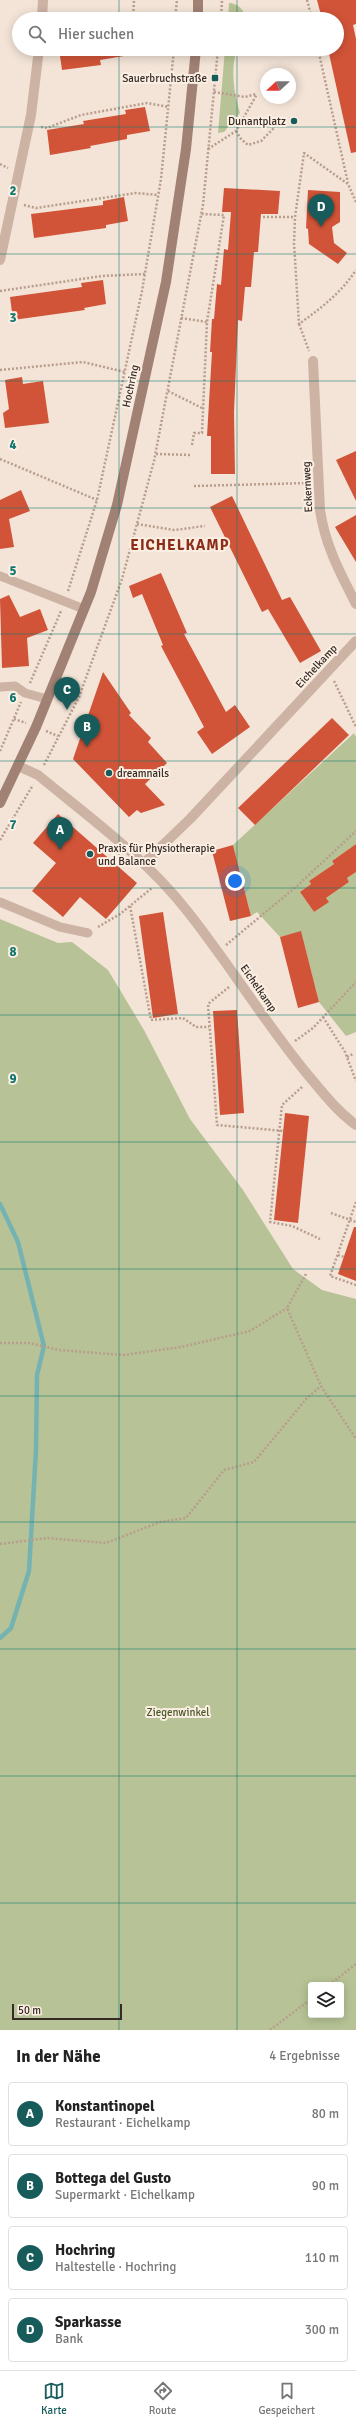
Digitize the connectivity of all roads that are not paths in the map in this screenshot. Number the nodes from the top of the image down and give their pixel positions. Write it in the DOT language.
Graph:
graph roads {
  1 [pos="43,0"];
  2 [pos="198,0"];
  3 [pos="42,12"];
  4 [pos="198,12"];
  5 [pos="38,56"];
  6 [pos="195,56"];
  7 [pos="0,260"];
  8 [pos="313,361"];
  9 [pos="0,576"];
  10 [pos="356,604"];
  11 [pos="84,609"];
  12 [pos="356,641"];
  13 [pos="0,687"];
  14 [pos="47,699"];
  15 [pos="18,766"];
  16 [pos="0,803"];
  17 [pos="144,863"];
  18 [pos="0,902"];
  19 [pos="88,933"];
  20 [pos="356,1125"];
  1 -- 3 [label="street"];
  2 -- 4 [label="street"];
  5 -- 7 [label="street"];
  6 -- 11 [label="street, Hochring"];
  8 -- 10 [label="street, Eckernweg"];
  9 -- 11 [label="lane"];
  11 -- 14 [label="street, Hochring"];
  12 -- 17 [label="street, Eichelkamp"];
  13 -- 14 [label="lane"];
  14 -- 15 [label="street, Hochring"];
  15 -- 16 [label="street, Hochring"];
  15 -- 17 [label="street, Eichelkamp"];
  17 -- 20 [label="street, Eichelkamp"];
  18 -- 19 [label="lane"];
}
